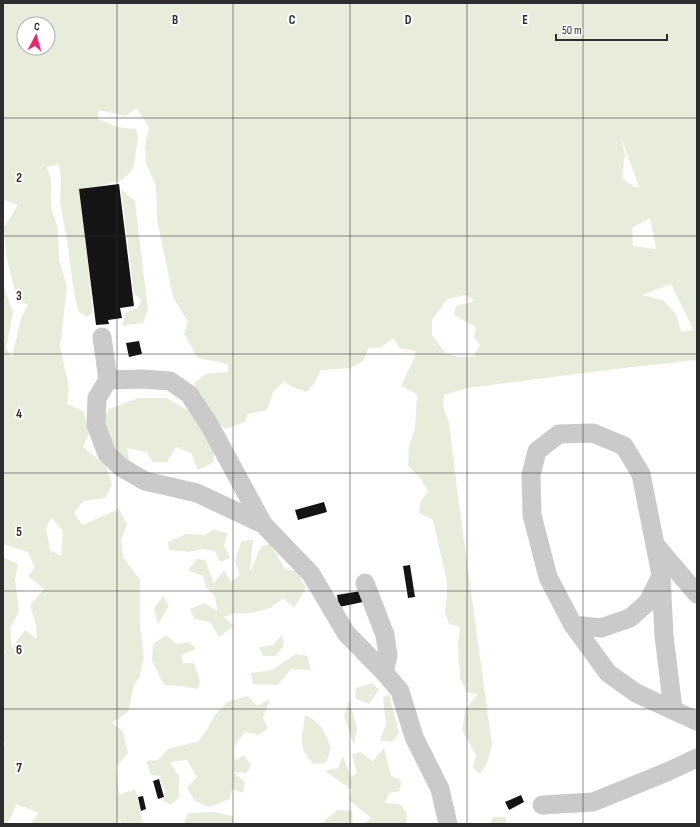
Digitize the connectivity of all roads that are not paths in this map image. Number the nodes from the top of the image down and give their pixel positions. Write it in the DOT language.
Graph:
graph roads {
  1 [pos="102,337"];
  2 [pos="108,380"];
  3 [pos="264,524"];
  4 [pos="655,544"];
  5 [pos="662,575"];
  6 [pos="365,583"];
  7 [pos="697,594"];
  8 [pos="573,626"];
  9 [pos="384,672"];
  10 [pos="673,709"];
  11 [pos="697,721"];
  12 [pos="697,758"];
  13 [pos="542,805"];
  14 [pos="448,824"];
  1 -- 2 [label="lane"];
  2 -- 3 [label="lane"];
  2 -- 3 [label="lane"];
  3 -- 9 [label="lane"];
  4 -- 5 [label="lane"];
  4 -- 7 [label="lane"];
  4 -- 8 [label="lane"];
  5 -- 8 [label="lane"];
  5 -- 10 [label="lane"];
  6 -- 9 [label="lane"];
  8 -- 10 [label="lane"];
  9 -- 14 [label="lane"];
  10 -- 11 [label="lane"];
  12 -- 13 [label="lane"];
}
